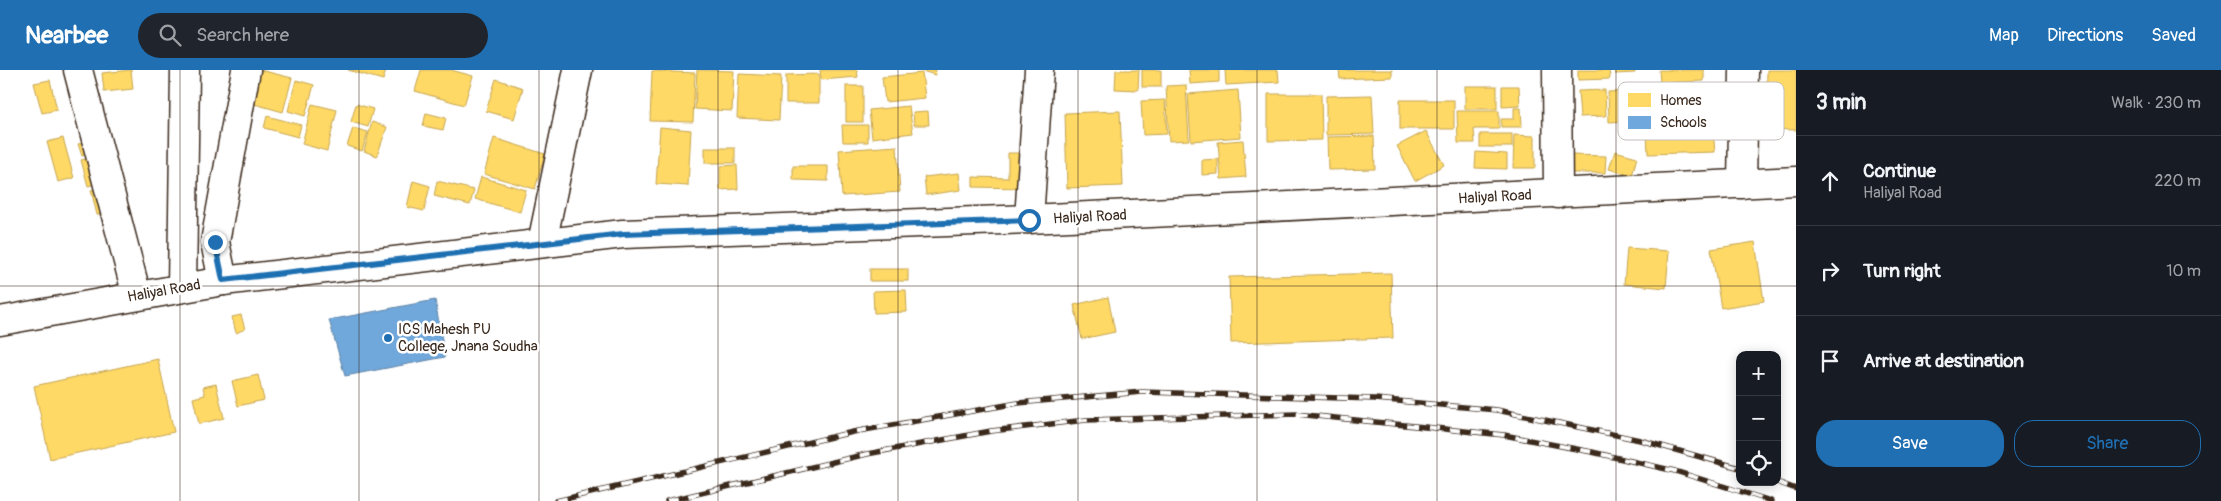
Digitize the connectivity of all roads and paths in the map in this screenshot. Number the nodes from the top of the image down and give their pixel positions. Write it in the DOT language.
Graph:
graph roads {
  1 [pos="78,70"];
  2 [pos="185,70"];
  3 [pos="246,70"];
  4 [pos="578,70"];
  5 [pos="1039,70"];
  6 [pos="1557,70"];
  7 [pos="1743,140"];
  8 [pos="1796,182"];
  9 [pos="1742,184"];
  10 [pos="1558,194"];
  11 [pos="1029,220"];
  12 [pos="542,243"];
  13 [pos="223,280"];
  14 [pos="182,288"];
  15 [pos="136,296"];
  16 [pos="0,321"];
  1 -- 15 [label="main road"];
  2 -- 14 [label="main road"];
  3 -- 13 [label="main road"];
  4 -- 12 [label="main road"];
  5 -- 11 [label="main road"];
  6 -- 10 [label="main road"];
  7 -- 9 [label="main road"];
  8 -- 9 [label="main road, Haliyal Road"];
  9 -- 10 [label="main road, Haliyal Road"];
  10 -- 11 [label="main road, Haliyal Road"];
  11 -- 12 [label="main road, Haliyal Road"];
  12 -- 13 [label="main road, Haliyal Road"];
  13 -- 14 [label="main road, Haliyal Road"];
  14 -- 15 [label="main road, Haliyal Road"];
  15 -- 16 [label="main road, Haliyal Road"];
}
